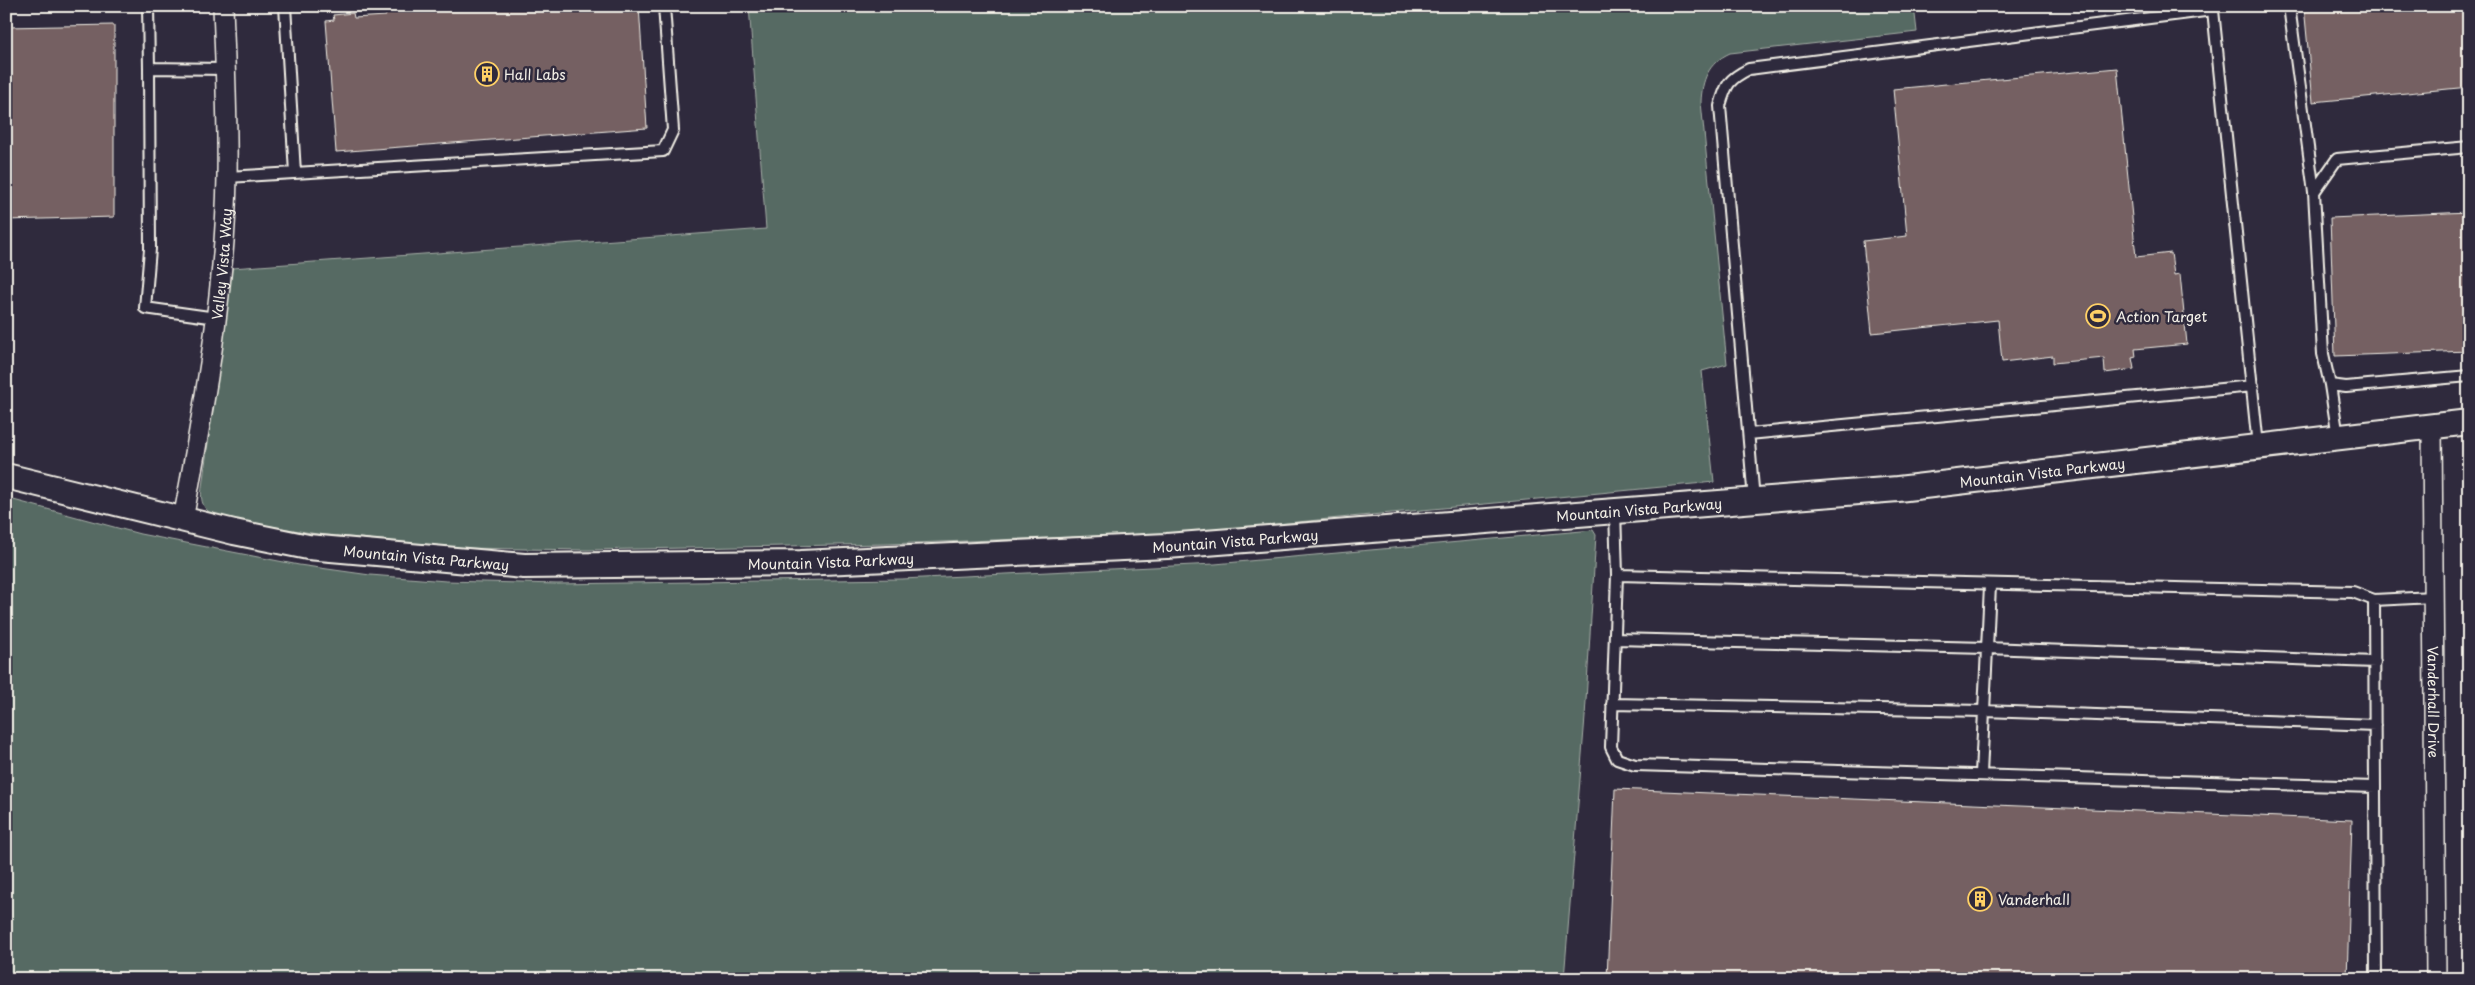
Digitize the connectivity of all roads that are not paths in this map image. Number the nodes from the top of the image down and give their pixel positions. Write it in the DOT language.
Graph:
graph roads {
  1 [pos="148,6"];
  2 [pos="223,6"];
  3 [pos="285,6"];
  4 [pos="664,6"];
  5 [pos="2289,6"];
  6 [pos="149,68"];
  7 [pos="225,69"];
  8 [pos="2469,147"];
  9 [pos="295,173"];
  10 [pos="227,177"];
  11 [pos="2314,192"];
  12 [pos="216,318"];
  13 [pos="2469,376"];
  14 [pos="2253,386"];
  15 [pos="2330,386"];
  16 [pos="2469,422"];
  17 [pos="2432,426"];
  18 [pos="1749,434"];
  19 [pos="2338,437"];
  20 [pos="2258,446"];
  21 [pos="6,476"];
  22 [pos="1754,500"];
  23 [pos="1615,511"];
  24 [pos="183,520"];
  25 [pos="1617,575"];
  26 [pos="1990,586"];
  27 [pos="2433,597"];
  28 [pos="2374,600"];
  29 [pos="1615,639"];
  30 [pos="1987,648"];
  31 [pos="2375,662"];
  32 [pos="1612,704"];
  33 [pos="1984,711"];
  34 [pos="2375,725"];
  35 [pos="1981,774"];
  36 [pos="2375,788"];
  37 [pos="2376,979"];
  38 [pos="2436,979"];
  1 -- 6 [label="lane"];
  2 -- 7 [label="street, Valley Vista Way"];
  3 -- 9 [label="lane"];
  4 -- 9 [label="lane"];
  5 -- 11 [label="lane"];
  6 -- 7 [label="lane"];
  6 -- 12 [label="lane"];
  7 -- 10 [label="street, Valley Vista Way"];
  8 -- 11 [label="lane"];
  9 -- 10 [label="lane"];
  10 -- 12 [label="street, Valley Vista Way"];
  11 -- 15 [label="lane"];
  12 -- 24 [label="street, Valley Vista Way"];
  13 -- 15 [label="lane"];
  14 -- 18 [label="lane"];
  14 -- 18 [label="lane"];
  14 -- 20 [label="lane"];
  15 -- 19 [label="lane"];
  16 -- 17 [label="street, Mountain Vista Parkway"];
  17 -- 19 [label="street, Mountain Vista Parkway"];
  17 -- 27 [label="street, Vanderhall Drive"];
  18 -- 22 [label="lane"];
  19 -- 20 [label="street, Mountain Vista Parkway"];
  20 -- 22 [label="street, Mountain Vista Parkway"];
  21 -- 24 [label="street, Mountain Vista Parkway"];
  22 -- 23 [label="street, Mountain Vista Parkway"];
  23 -- 24 [label="street, Mountain Vista Parkway"];
  23 -- 25 [label="lane"];
  25 -- 26 [label="lane"];
  25 -- 29 [label="lane"];
  26 -- 28 [label="lane"];
  26 -- 30 [label="lane"];
  27 -- 28 [label="lane"];
  27 -- 38 [label="street, Vanderhall Drive"];
  28 -- 31 [label="lane"];
  29 -- 30 [label="lane"];
  29 -- 32 [label="lane"];
  30 -- 31 [label="lane"];
  30 -- 33 [label="lane"];
  31 -- 34 [label="lane"];
  32 -- 33 [label="lane"];
  32 -- 35 [label="lane"];
  33 -- 34 [label="lane"];
  33 -- 35 [label="lane"];
  34 -- 36 [label="lane"];
  35 -- 36 [label="lane"];
  36 -- 37 [label="lane"];
}
